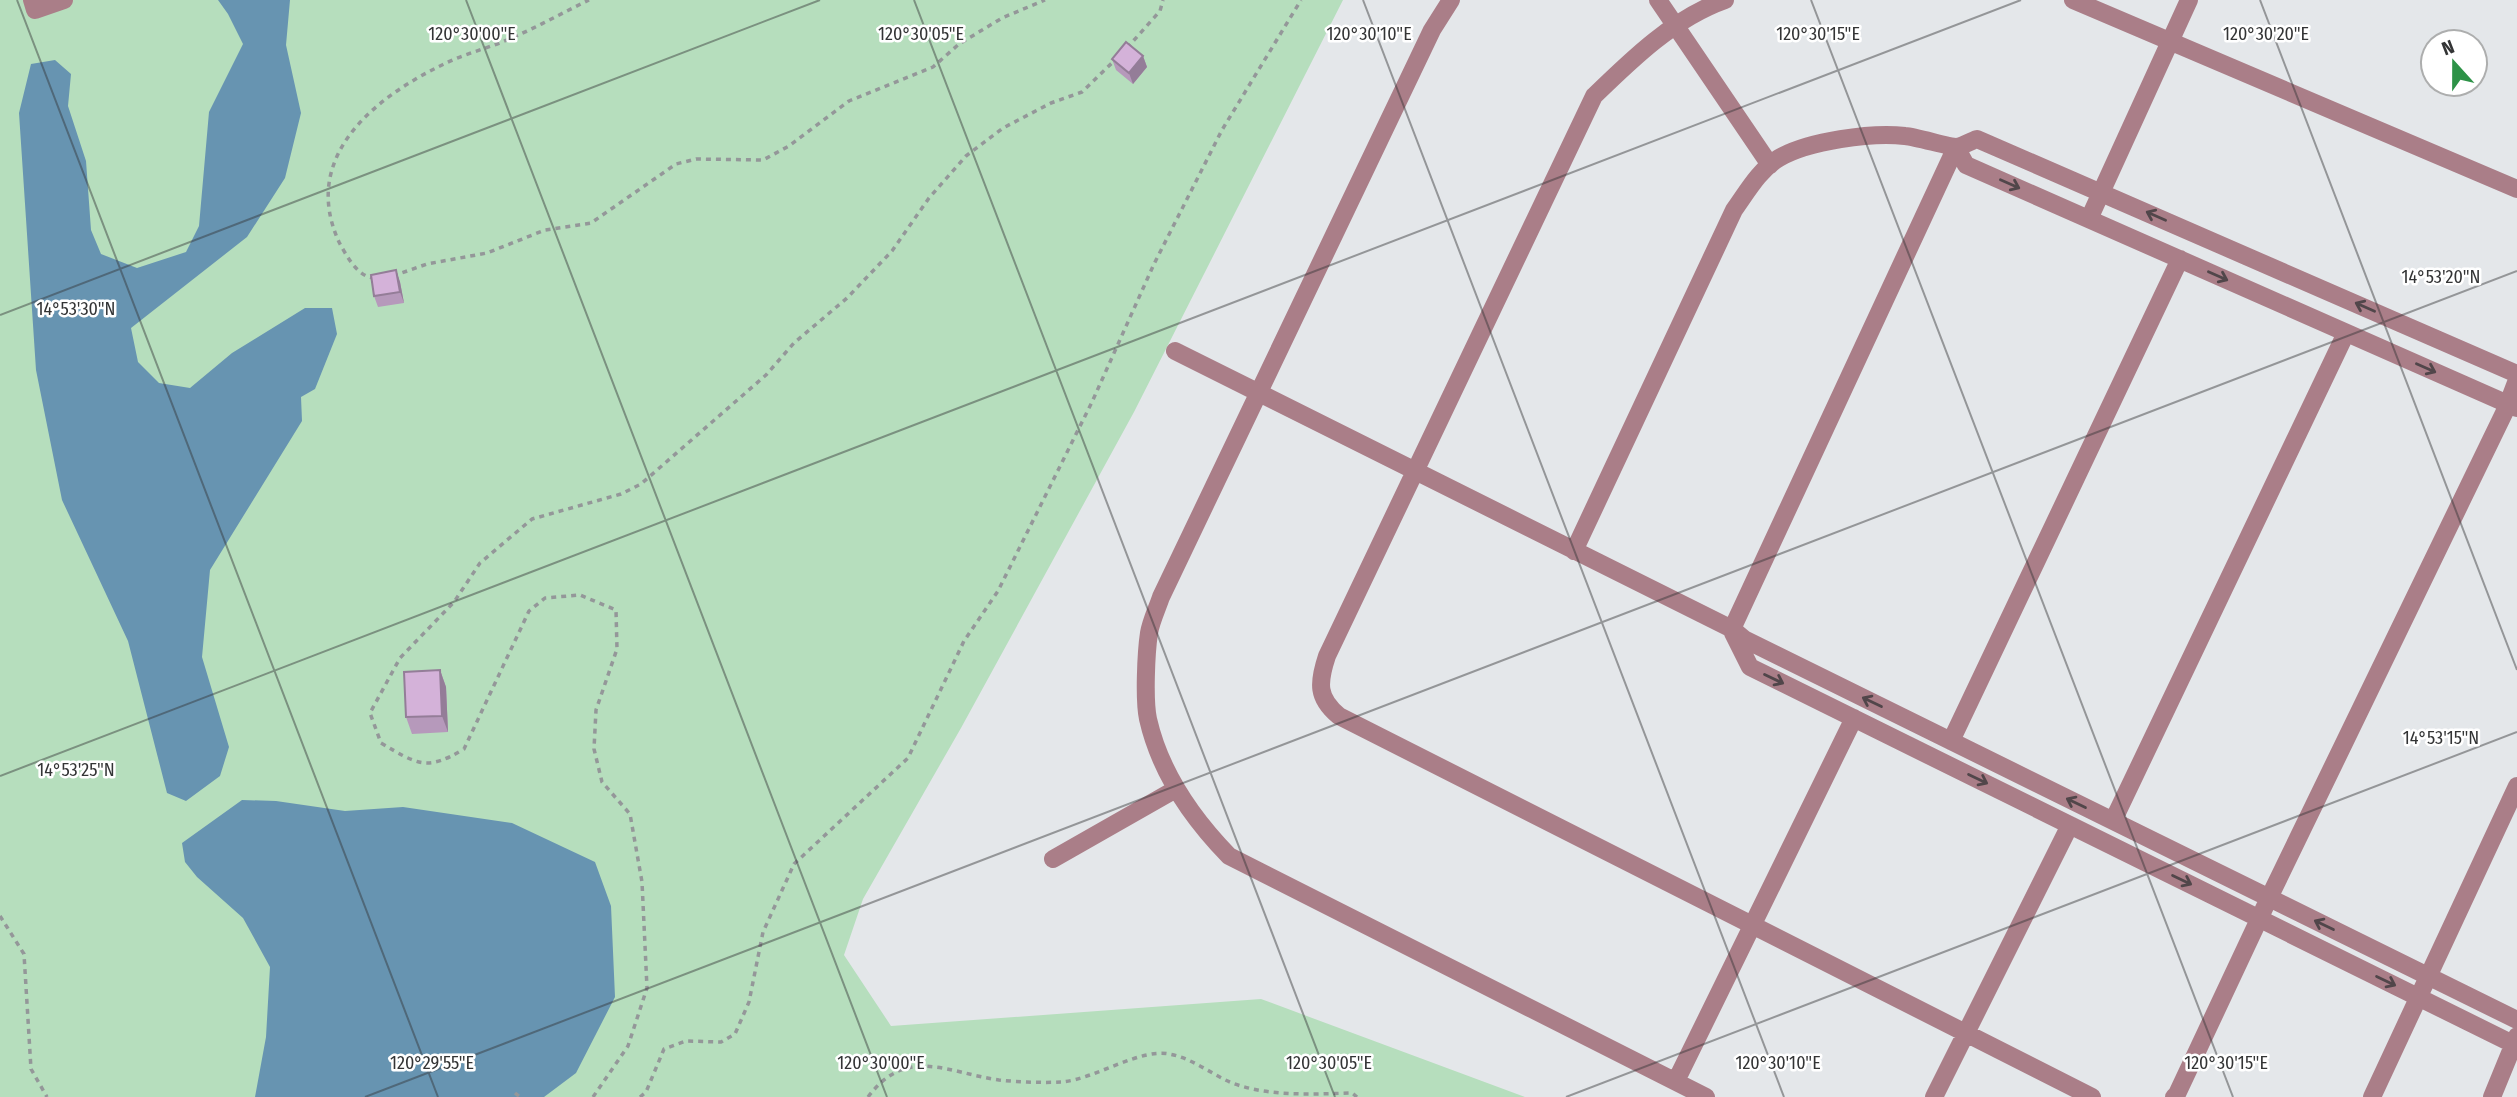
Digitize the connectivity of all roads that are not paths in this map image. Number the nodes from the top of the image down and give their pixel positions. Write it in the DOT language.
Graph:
graph roads {
  1 [pos="32,0"];
  2 [pos="64,0"];
  3 [pos="1451,0"];
  4 [pos="1658,0"];
  5 [pos="1725,0"];
  6 [pos="2073,0"];
  7 [pos="2189,0"];
  8 [pos="1676,27"];
  9 [pos="2170,41"];
  10 [pos="1956,147"];
  11 [pos="1770,165"];
  12 [pos="2517,189"];
  13 [pos="2101,192"];
  14 [pos="2089,219"];
  15 [pos="2180,259"];
  16 [pos="2346,333"];
  17 [pos="1175,351"];
  18 [pos="2517,374"];
  19 [pos="2517,380"];
  20 [pos="1259,393"];
  21 [pos="2512,406"];
  22 [pos="1415,471"];
  23 [pos="1574,551"];
  24 [pos="1731,629"];
  25 [pos="1854,718"];
  26 [pos="1951,741"];
  27 [pos="2517,786"];
  28 [pos="1176,789"];
  29 [pos="2113,821"];
  30 [pos="2070,825"];
  31 [pos="1053,859"];
  32 [pos="2269,898"];
  33 [pos="2259,918"];
  34 [pos="1753,925"];
  35 [pos="2428,976"];
  36 [pos="2418,998"];
  37 [pos="2517,1020"];
  38 [pos="1966,1033"];
  39 [pos="2515,1040"];
  40 [pos="1676,1081"];
  41 [pos="1706,1097"];
  42 [pos="1934,1097"];
  43 [pos="2092,1097"];
  44 [pos="2174,1097"];
  45 [pos="2372,1097"];
  46 [pos="2492,1097"];
  1 -- 2 [label="street"];
  3 -- 20 [label="street"];
  4 -- 8 [label="street"];
  5 -- 8 [label="street"];
  6 -- 9 [label="street"];
  7 -- 9 [label="street"];
  8 -- 11 [label="street"];
  8 -- 22 [label="street"];
  9 -- 12 [label="street"];
  9 -- 13 [label="street"];
  10 -- 11 [label="street"];
  10 -- 13 [label="street"];
  10 -- 14 [label="street, one-way"];
  10 -- 24 [label="street"];
  11 -- 23 [label="street"];
  13 -- 14 [label="street"];
  18 -- 13 [label="street, one-way"];
  14 -- 15 [label="street"];
  15 -- 16 [label="street, one-way"];
  15 -- 26 [label="street"];
  16 -- 21 [label="street, one-way"];
  16 -- 29 [label="street"];
  17 -- 20 [label="street"];
  19 -- 21 [label="street"];
  20 -- 22 [label="street"];
  20 -- 28 [label="street"];
  21 -- 32 [label="street"];
  22 -- 23 [label="street"];
  22 -- 34 [label="street"];
  23 -- 24 [label="street"];
  24 -- 25 [label="street, one-way"];
  26 -- 24 [label="street, one-way"];
  25 -- 30 [label="street, one-way"];
  25 -- 34 [label="street"];
  29 -- 26 [label="street, one-way"];
  27 -- 35 [label="street"];
  28 -- 31 [label="street"];
  28 -- 40 [label="street"];
  29 -- 32 [label="street"];
  30 -- 33 [label="street, one-way"];
  30 -- 38 [label="street"];
  32 -- 33 [label="street"];
  35 -- 32 [label="street, one-way"];
  33 -- 36 [label="street, one-way"];
  33 -- 44 [label="street"];
  34 -- 38 [label="street"];
  34 -- 40 [label="street"];
  35 -- 36 [label="street"];
  35 -- 37 [label="street"];
  36 -- 39 [label="street"];
  36 -- 45 [label="street"];
  38 -- 42 [label="street"];
  38 -- 43 [label="street"];
  39 -- 46 [label="street"];
  40 -- 41 [label="street"];
}
